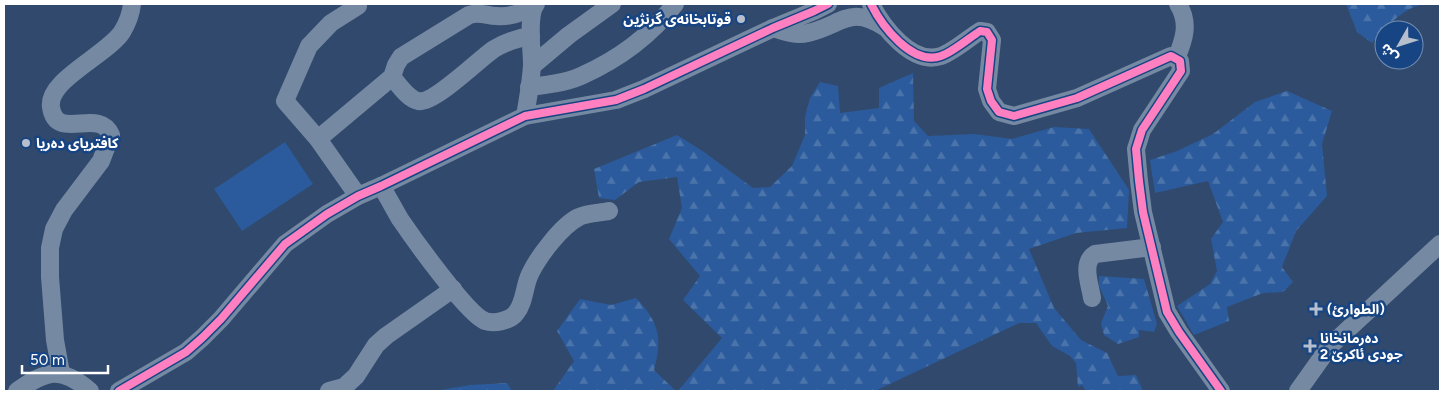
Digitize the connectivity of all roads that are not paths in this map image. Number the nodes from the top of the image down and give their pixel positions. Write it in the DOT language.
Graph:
graph roads {
  1 [pos="132,4"];
  2 [pos="612,4"];
  3 [pos="674,4"];
  4 [pos="828,4"];
  5 [pos="872,4"];
  6 [pos="1178,4"];
  7 [pos="358,6"];
  8 [pos="534,6"];
  9 [pos="773,28"];
  10 [pos="886,28"];
  11 [pos="530,36"];
  12 [pos="1176,59"];
  13 [pos="532,66"];
  14 [pos="392,78"];
  15 [pos="529,87"];
  16 [pos="526,116"];
  17 [pos="318,139"];
  18 [pos="382,186"];
  19 [pos="358,196"];
  20 [pos="609,211"];
  21 [pos="1440,244"];
  22 [pos="1152,248"];
  23 [pos="453,289"];
  24 [pos="1092,298"];
  25 [pos="61,373"];
  26 [pos="17,391"];
  27 [pos="90,391"];
  28 [pos="119,391"];
  29 [pos="329,391"];
  30 [pos="1221,391"];
  31 [pos="1298,391"];
  1 -- 25 [label="street"];
  2 -- 13 [label="street"];
  3 -- 15 [label="street"];
  4 -- 9 [label="street"];
  5 -- 10 [label="street"];
  6 -- 12 [label="street"];
  7 -- 17 [label="street"];
  8 -- 11 [label="street"];
  8 -- 14 [label="street"];
  9 -- 10 [label="street"];
  9 -- 16 [label="street"];
  10 -- 12 [label="street"];
  11 -- 13 [label="street"];
  11 -- 14 [label="street"];
  12 -- 22 [label="street"];
  13 -- 15 [label="street"];
  14 -- 17 [label="street"];
  15 -- 16 [label="street"];
  16 -- 18 [label="street"];
  17 -- 19 [label="street"];
  18 -- 19 [label="street"];
  18 -- 23 [label="street"];
  19 -- 28 [label="street"];
  20 -- 23 [label="street"];
  21 -- 31 [label="street"];
  22 -- 24 [label="street"];
  22 -- 30 [label="street"];
  23 -- 29 [label="street"];
  25 -- 26 [label="street"];
  25 -- 27 [label="street"];
}
